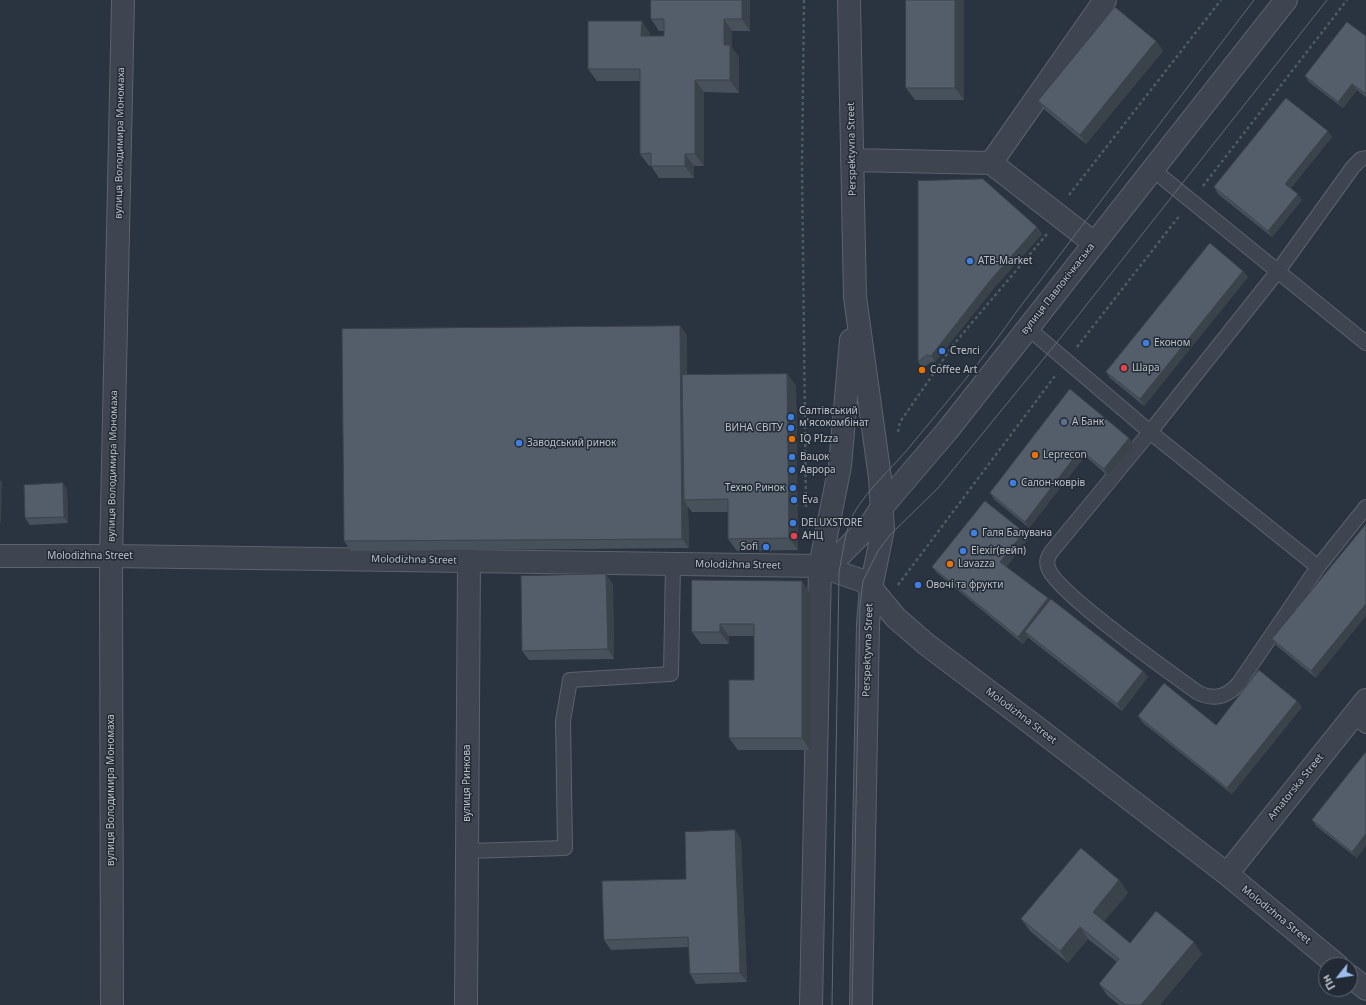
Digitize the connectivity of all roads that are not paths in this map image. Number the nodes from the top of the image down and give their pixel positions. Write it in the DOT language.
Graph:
graph roads {
  1 [pos="122,0"];
  2 [pos="849,0"];
  3 [pos="1105,0"];
  4 [pos="1286,0"];
  5 [pos="1366,158"];
  6 [pos="852,160"];
  7 [pos="991,163"];
  8 [pos="1152,168"];
  9 [pos="1094,243"];
  10 [pos="1278,271"];
  11 [pos="855,297"];
  12 [pos="1028,328"];
  13 [pos="1366,343"];
  14 [pos="1150,432"];
  15 [pos="882,507"];
  16 [pos="1366,507"];
  17 [pos="0,556"];
  18 [pos="111,556"];
  19 [pos="469,561"];
  20 [pos="673,564"];
  21 [pos="820,566"];
  22 [pos="1318,567"];
  23 [pos="871,588"];
  24 [pos="1362,714"];
  25 [pos="467,852"];
  26 [pos="1227,874"];
  27 [pos="1327,957"];
  28 [pos="1358,982"];
  29 [pos="1366,989"];
  30 [pos="112,1005"];
  31 [pos="466,1005"];
  32 [pos="811,1005"];
  33 [pos="861,1005"];
  1 -- 18 [label="street, вулиця Володимира Мономаха"];
  2 -- 6 [label="street, Perspektyvna Street"];
  3 -- 7 [label="street"];
  4 -- 8 [label="street, вулиця Павлокічкаська"];
  5 -- 10 [label="lane"];
  6 -- 7 [label="street"];
  6 -- 11 [label="street, Perspektyvna Street"];
  7 -- 9 [label="street"];
  8 -- 9 [label="street, вулиця Павлокічкаська"];
  8 -- 10 [label="lane"];
  9 -- 12 [label="street, вулиця Павлокічкаська"];
  10 -- 13 [label="lane"];
  10 -- 14 [label="lane"];
  11 -- 15 [label="street, Perspektyvna Street"];
  11 -- 21 [label="street, Perspektyvna Street"];
  12 -- 14 [label="lane"];
  12 -- 15 [label="street, вулиця Павлокічкаська"];
  14 -- 22 [label="lane"];
  14 -- 22 [label="lane"];
  15 -- 21 [label="street, вулиця Павлокічкаська"];
  15 -- 23 [label="street, Perspektyvna Street"];
  16 -- 22 [label="lane"];
  17 -- 18 [label="street, Molodizhna Street"];
  18 -- 19 [label="street, Molodizhna Street"];
  18 -- 30 [label="street, вулиця Володимира Мономаха"];
  19 -- 20 [label="street, Molodizhna Street"];
  19 -- 25 [label="street, вулиця Ринкова"];
  20 -- 21 [label="street, Molodizhna Street"];
  20 -- 25 [label="lane"];
  21 -- 23 [label="street, Molodizhna Street"];
  21 -- 32 [label="street, Perspektyvna Street"];
  23 -- 26 [label="street, Molodizhna Street"];
  23 -- 33 [label="street, Perspektyvna Street"];
  24 -- 26 [label="street, Amatorska Street"];
  25 -- 31 [label="street, вулиця Ринкова"];
  26 -- 27 [label="street, Molodizhna Street"];
  28 -- 29 [label="street"];
}
